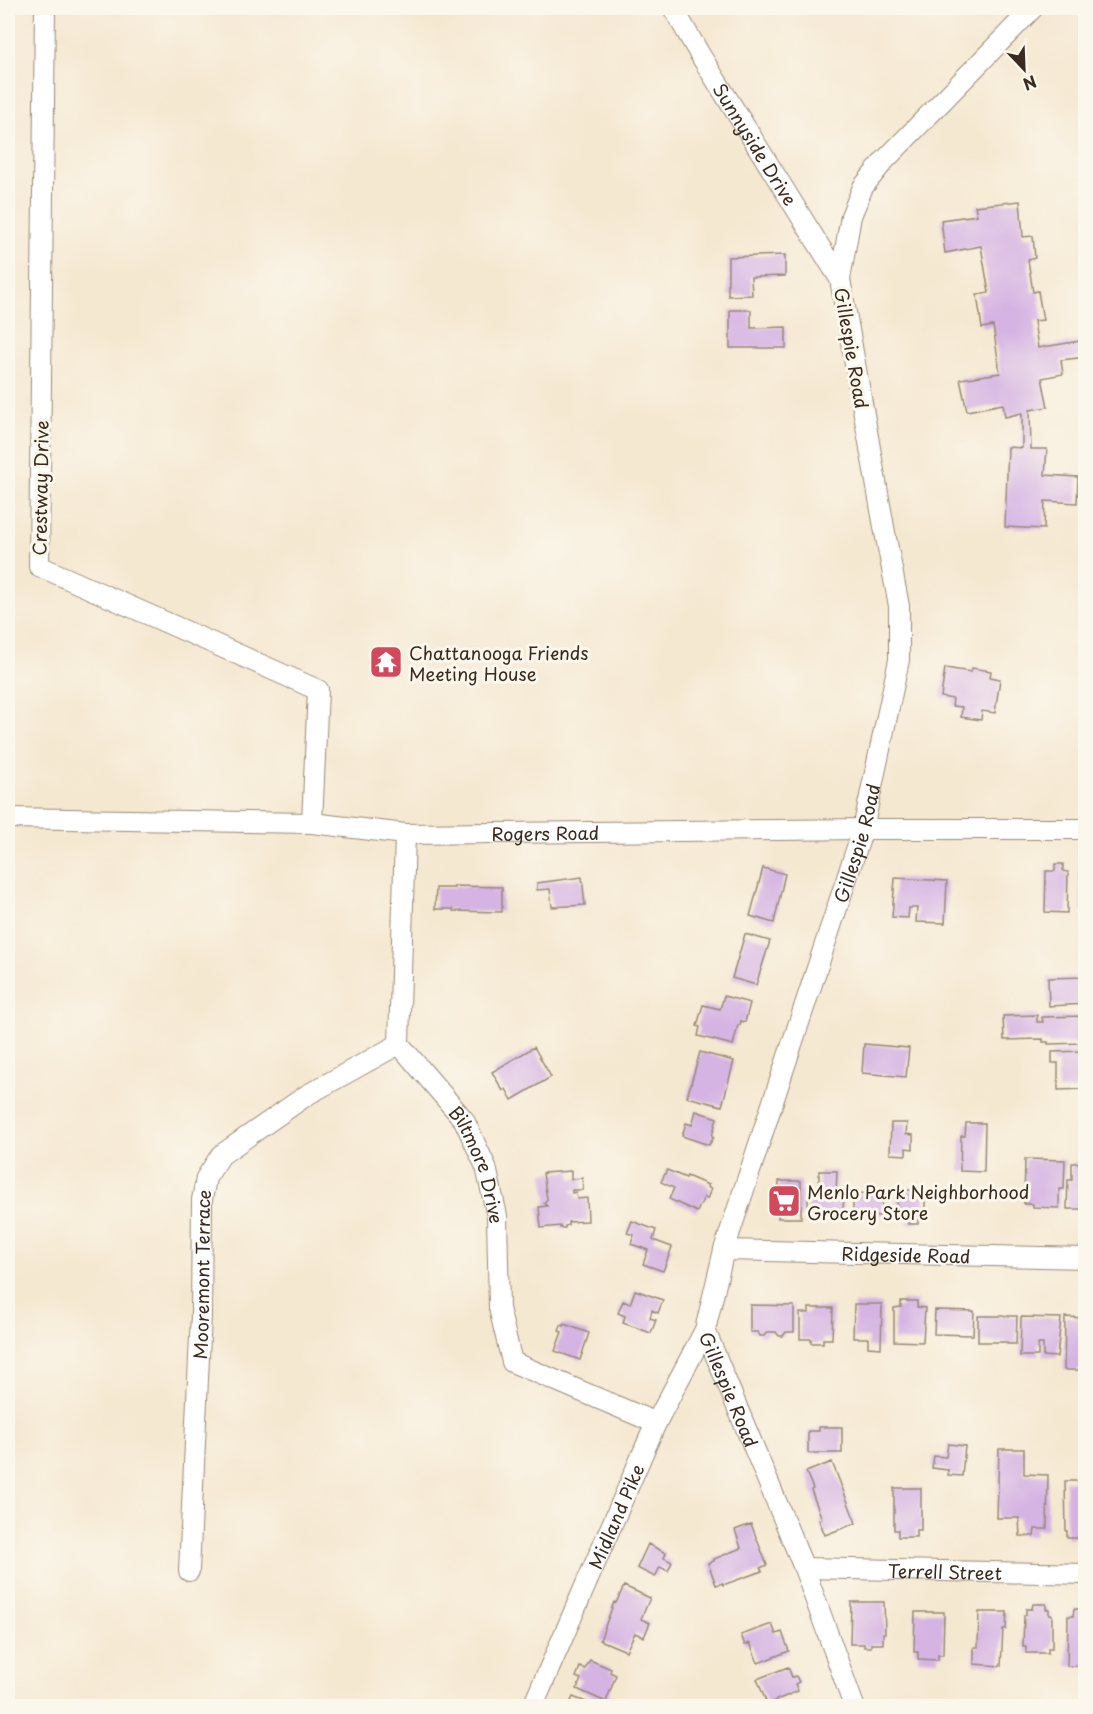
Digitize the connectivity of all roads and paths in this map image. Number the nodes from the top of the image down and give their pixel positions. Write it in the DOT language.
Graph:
graph roads {
  1 [pos="45,8"];
  2 [pos="673,8"];
  3 [pos="1033,8"];
  4 [pos="840,279"];
  5 [pos="8,818"];
  6 [pos="312,823"];
  7 [pos="863,829"];
  8 [pos="1086,829"];
  9 [pos="405,834"];
  10 [pos="399,1044"];
  11 [pos="724,1250"];
  12 [pos="1086,1258"];
  13 [pos="705,1330"];
  14 [pos="656,1423"];
  15 [pos="804,1568"];
  16 [pos="189,1571"];
  17 [pos="1086,1574"];
  18 [pos="534,1705"];
  19 [pos="515,1707"];
  20 [pos="854,1707"];
  1 -- 6 [label="street, Crestway Drive"];
  2 -- 4 [label="street, Sunnyside Drive"];
  3 -- 4 [label="street, Gillespie Road"];
  4 -- 7 [label="street, Gillespie Road"];
  5 -- 6 [label="street, Rogers Road"];
  6 -- 9 [label="street, Rogers Road"];
  7 -- 8 [label="street, Rogers Road"];
  7 -- 9 [label="street, Rogers Road"];
  7 -- 11 [label="street, Gillespie Road"];
  9 -- 10 [label="street"];
  10 -- 14 [label="street, Biltmore Drive"];
  10 -- 16 [label="street, Mooremont Terrace"];
  11 -- 12 [label="street, Ridgeside Road"];
  11 -- 13 [label="street, Gillespie Road"];
  13 -- 14 [label="street, Midland Pike"];
  13 -- 15 [label="street, Gillespie Road"];
  14 -- 18 [label="street, Midland Pike"];
  15 -- 17 [label="street, Terrell Street"];
  15 -- 20 [label="street, Gillespie Road"];
  18 -- 19 [label="street"];
}
